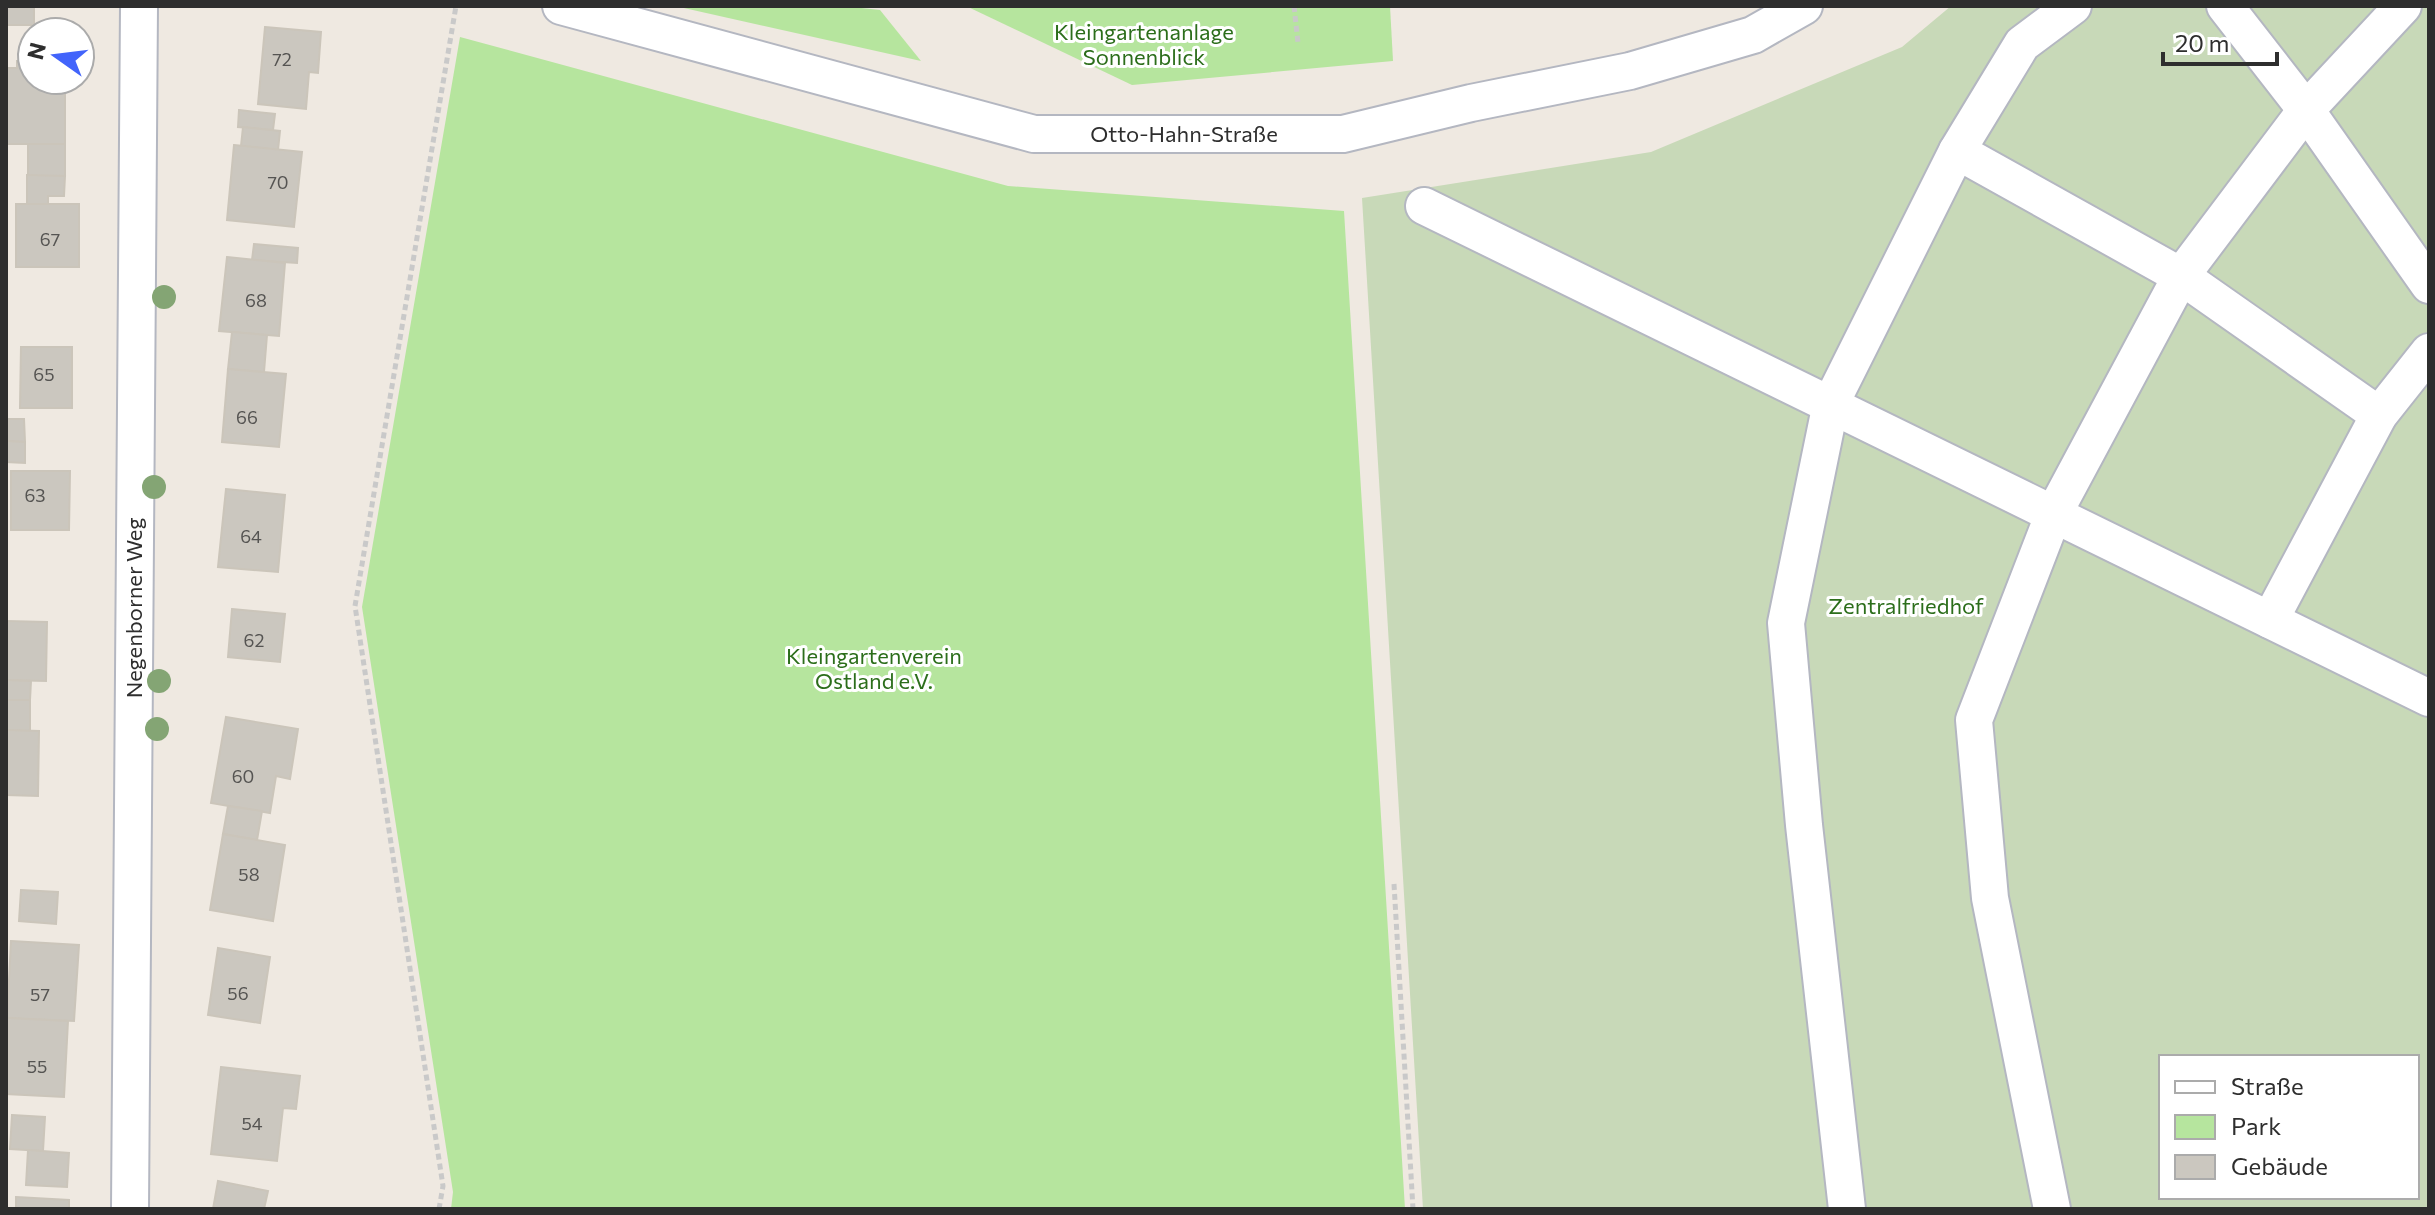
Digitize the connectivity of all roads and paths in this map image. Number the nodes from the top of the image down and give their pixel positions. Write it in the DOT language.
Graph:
graph roads {
  1 [pos="139,6"];
  2 [pos="456,6"];
  3 [pos="561,6"];
  4 [pos="1294,6"];
  5 [pos="1804,6"];
  6 [pos="2073,6"];
  7 [pos="2225,6"];
  8 [pos="2403,6"];
  9 [pos="1298,43"];
  10 [pos="2306,110"];
  11 [pos="1957,151"];
  12 [pos="1424,206"];
  13 [pos="2181,276"];
  14 [pos="2429,285"];
  15 [pos="2429,352"];
  16 [pos="1831,403"];
  17 [pos="2379,415"];
  18 [pos="2054,513"];
  19 [pos="2270,620"];
  20 [pos="2429,698"];
  21 [pos="1394,884"];
  22 [pos="130,1209"];
  23 [pos="439,1209"];
  24 [pos="1413,1209"];
  25 [pos="1847,1209"];
  26 [pos="2052,1209"];
  1 -- 22 [label="street, Negenborner Weg"];
  2 -- 23 [label="path"];
  3 -- 5 [label="street, Otto-Hahn-Straße"];
  4 -- 9 [label="path"];
  6 -- 11 [label="street"];
  7 -- 10 [label="street"];
  8 -- 10 [label="street"];
  10 -- 13 [label="street"];
  10 -- 14 [label="street"];
  11 -- 13 [label="street"];
  11 -- 16 [label="street"];
  12 -- 16 [label="street"];
  13 -- 17 [label="street"];
  13 -- 18 [label="street"];
  15 -- 17 [label="street"];
  16 -- 18 [label="street"];
  16 -- 25 [label="street"];
  17 -- 19 [label="street"];
  18 -- 19 [label="street"];
  18 -- 26 [label="street"];
  19 -- 20 [label="street"];
  21 -- 24 [label="path"];
}
